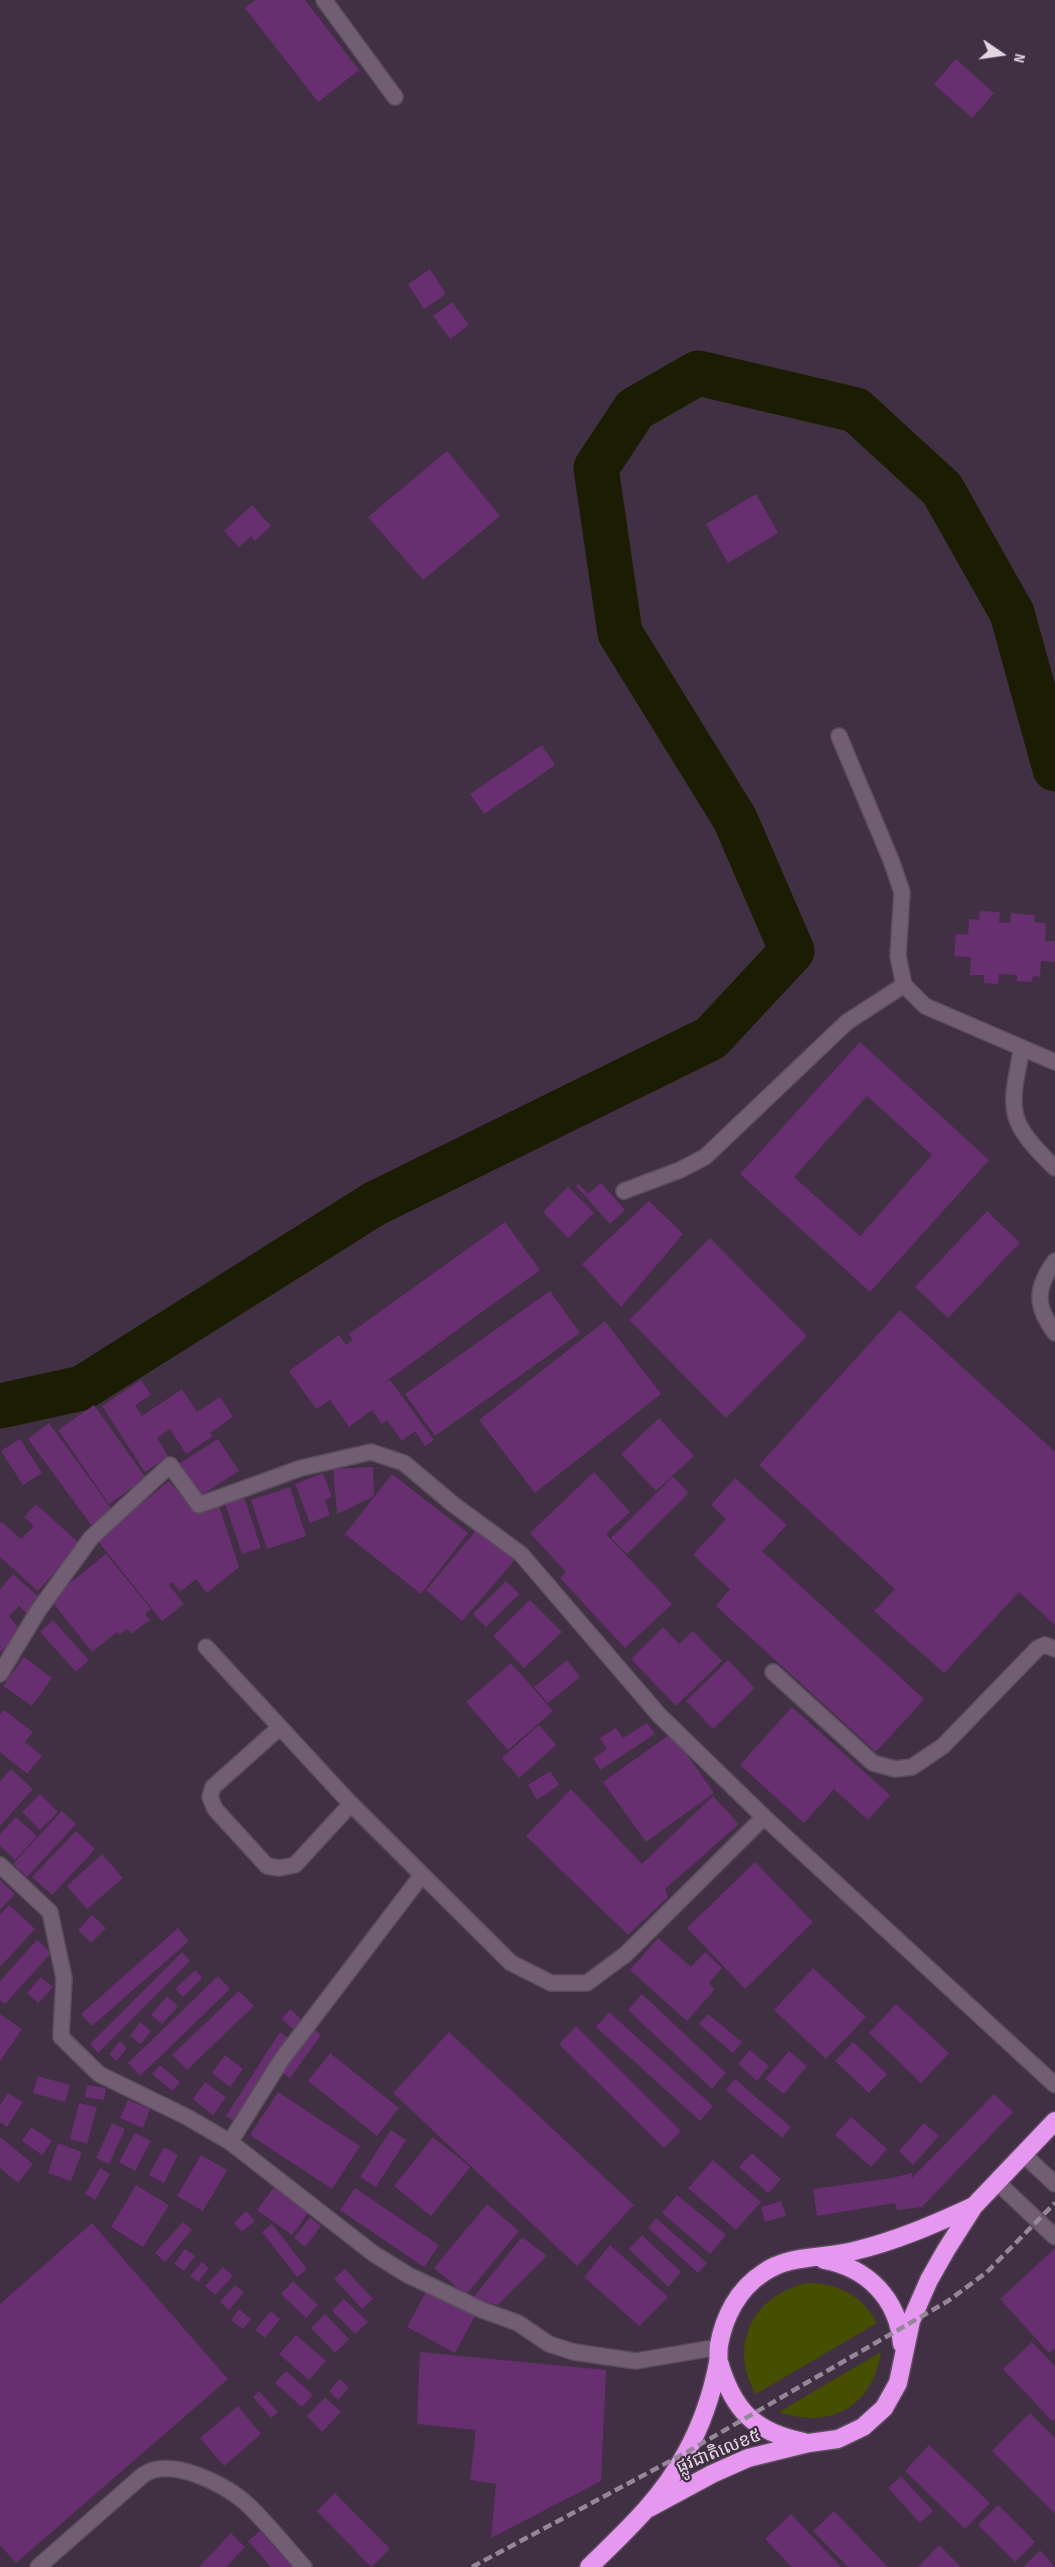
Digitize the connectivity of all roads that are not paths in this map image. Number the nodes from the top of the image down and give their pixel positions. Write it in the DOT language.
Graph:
graph roads {
  1 [pos="324,0"];
  2 [pos="395,97"];
  3 [pos="838,736"];
  4 [pos="904,985"];
  5 [pos="1022,1048"];
  6 [pos="1055,1062"];
  7 [pos="1055,1168"];
  8 [pos="624,1191"];
  9 [pos="1055,1261"];
  10 [pos="1055,1333"];
  11 [pos="206,1647"];
  12 [pos="1055,1649"];
  13 [pos="773,1672"];
  14 [pos="0,1674"];
  15 [pos="279,1728"];
  16 [pos="351,1804"];
  17 [pos="764,1817"];
  18 [pos="0,1864"];
  19 [pos="422,1875"];
  20 [pos="1055,2085"];
  21 [pos="1055,2121"];
  22 [pos="230,2142"];
  23 [pos="1023,2154"];
  24 [pos="997,2182"];
  25 [pos="1055,2184"];
  26 [pos="974,2206"];
  27 [pos="1055,2237"];
  28 [pos="813,2258"];
  29 [pos="719,2354"];
  30 [pos="904,2356"];
  31 [pos="809,2443"];
  32 [pos="649,2508"];
  33 [pos="38,2567"];
  34 [pos="304,2567"];
  35 [pos="589,2567"];
  1 -- 2 [label="street"];
  3 -- 4 [label="street"];
  4 -- 5 [label="street"];
  4 -- 8 [label="street"];
  5 -- 6 [label="street"];
  5 -- 7 [label="street"];
  9 -- 10 [label="street"];
  11 -- 15 [label="street"];
  12 -- 13 [label="street"];
  14 -- 17 [label="street"];
  15 -- 16 [label="street"];
  15 -- 16 [label="street"];
  16 -- 19 [label="street"];
  17 -- 19 [label="street"];
  17 -- 20 [label="street"];
  18 -- 22 [label="street"];
  19 -- 22 [label="street"];
  21 -- 23 [label="highway, ផ្លូវជាតិលេខ៥"];
  22 -- 29 [label="street"];
  23 -- 24 [label="highway, ផ្លូវជាតិលេខ៥"];
  23 -- 25 [label="street"];
  24 -- 26 [label="highway, ផ្លូវជាតិលេខ៥"];
  24 -- 27 [label="street"];
  26 -- 28 [label="highway, ផ្លូវជាតិលេខ៥"];
  26 -- 30 [label="highway, ផ្លូវជាតិលេខ៥"];
  28 -- 29 [label="highway, ផ្លូវជាតិលេខ៥"];
  28 -- 30 [label="highway, ផ្លូវជាតិលេខ៥"];
  29 -- 31 [label="highway, ផ្លូវជាតិលេខ៥"];
  29 -- 32 [label="highway, ផ្លូវជាតិលេខ៥"];
  30 -- 31 [label="highway, ផ្លូវជាតិលេខ៥"];
  31 -- 32 [label="highway, ផ្លូវជាតិលេខ៥"];
  32 -- 35 [label="highway, ផ្លូវជាតិលេខ៥"];
  33 -- 34 [label="street"];
}
